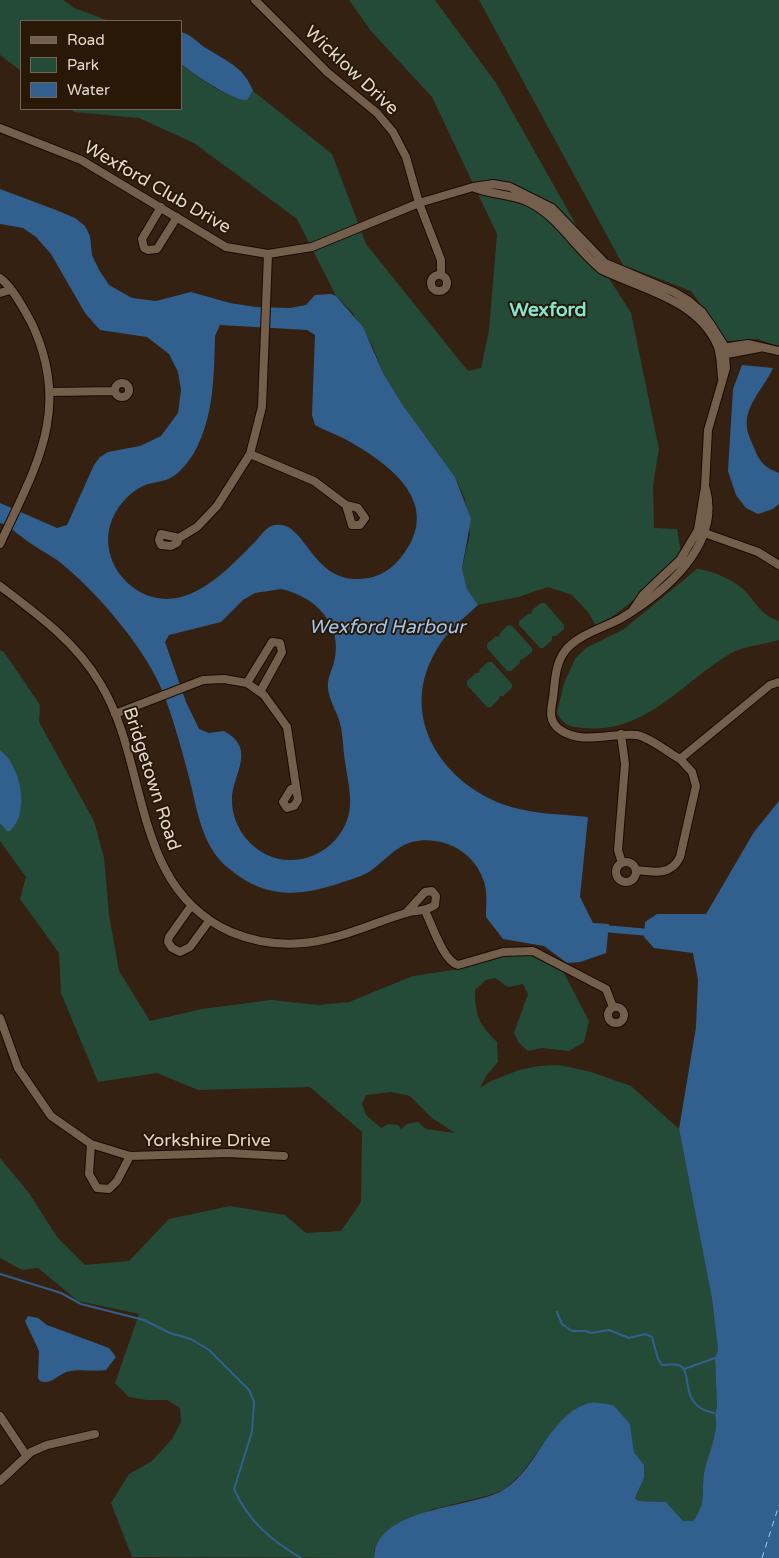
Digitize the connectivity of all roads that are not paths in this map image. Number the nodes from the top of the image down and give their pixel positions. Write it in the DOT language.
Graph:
graph roads {
  1 [pos="255,0"];
  2 [pos="0,128"];
  3 [pos="420,203"];
  4 [pos="161,208"];
  5 [pos="177,217"];
  6 [pos="268,254"];
  7 [pos="441,275"];
  8 [pos="0,278"];
  9 [pos="10,290"];
  10 [pos="0,293"];
  11 [pos="722,351"];
  12 [pos="779,351"];
  13 [pos="115,391"];
  14 [pos="51,392"];
  15 [pos="250,454"];
  16 [pos="346,505"];
  17 [pos="701,532"];
  18 [pos="179,538"];
  19 [pos="0,544"];
  20 [pos="779,565"];
  21 [pos="0,586"];
  22 [pos="779,682"];
  23 [pos="247,683"];
  24 [pos="260,692"];
  25 [pos="115,714"];
  26 [pos="621,734"];
  27 [pos="680,759"];
  28 [pos="294,788"];
  29 [pos="622,863"];
  30 [pos="636,870"];
  31 [pos="190,906"];
  32 [pos="425,910"];
  33 [pos="406,913"];
  34 [pos="208,921"];
  35 [pos="613,1007"];
  36 [pos="0,1018"];
  37 [pos="91,1144"];
  38 [pos="130,1156"];
  39 [pos="284,1156"];
  40 [pos="0,1416"];
  41 [pos="95,1434"];
  42 [pos="26,1455"];
  43 [pos="0,1481"];
  1 -- 3 [label="street, Wicklow Drive"];
  2 -- 4 [label="street, Wexford Club Drive"];
  3 -- 6 [label="street, Wexford Club Drive"];
  3 -- 7 [label="street, Wicklow Drive"];
  3 -- 11 [label="street, Wexford Club Drive"];
  4 -- 5 [label="street, Wexford Club Drive"];
  4 -- 5 [label="street"];
  5 -- 6 [label="street, Wexford Club Drive"];
  6 -- 15 [label="street"];
  8 -- 9 [label="street"];
  9 -- 10 [label="street"];
  9 -- 14 [label="street"];
  11 -- 12 [label="street"];
  11 -- 17 [label="street, Wexford Club Drive"];
  13 -- 14 [label="street"];
  14 -- 19 [label="street"];
  15 -- 16 [label="street"];
  15 -- 18 [label="street"];
  17 -- 20 [label="street"];
  17 -- 26 [label="street, Wexford Club Drive"];
  21 -- 25 [label="street, Bridgetown Road"];
  22 -- 27 [label="street"];
  23 -- 24 [label="street"];
  23 -- 24 [label="street"];
  23 -- 25 [label="street"];
  24 -- 28 [label="street"];
  25 -- 31 [label="street, Bridgetown Road"];
  26 -- 27 [label="street, Wexford Club Drive"];
  26 -- 29 [label="street"];
  27 -- 30 [label="street"];
  29 -- 30 [label="street"];
  29 -- 30 [label="street"];
  31 -- 34 [label="street, Bridgetown Road"];
  31 -- 34 [label="street"];
  32 -- 33 [label="street, Bridgetown Road"];
  32 -- 33 [label="street, Bridgetown Road"];
  32 -- 35 [label="street"];
  33 -- 34 [label="street, Bridgetown Road"];
  36 -- 37 [label="street, Yorkshire Drive"];
  37 -- 38 [label="street, Yorkshire Drive"];
  37 -- 38 [label="street, Yorkshire Drive"];
  38 -- 39 [label="street, Yorkshire Drive"];
  40 -- 42 [label="street"];
  41 -- 42 [label="street"];
  42 -- 43 [label="street"];
}
